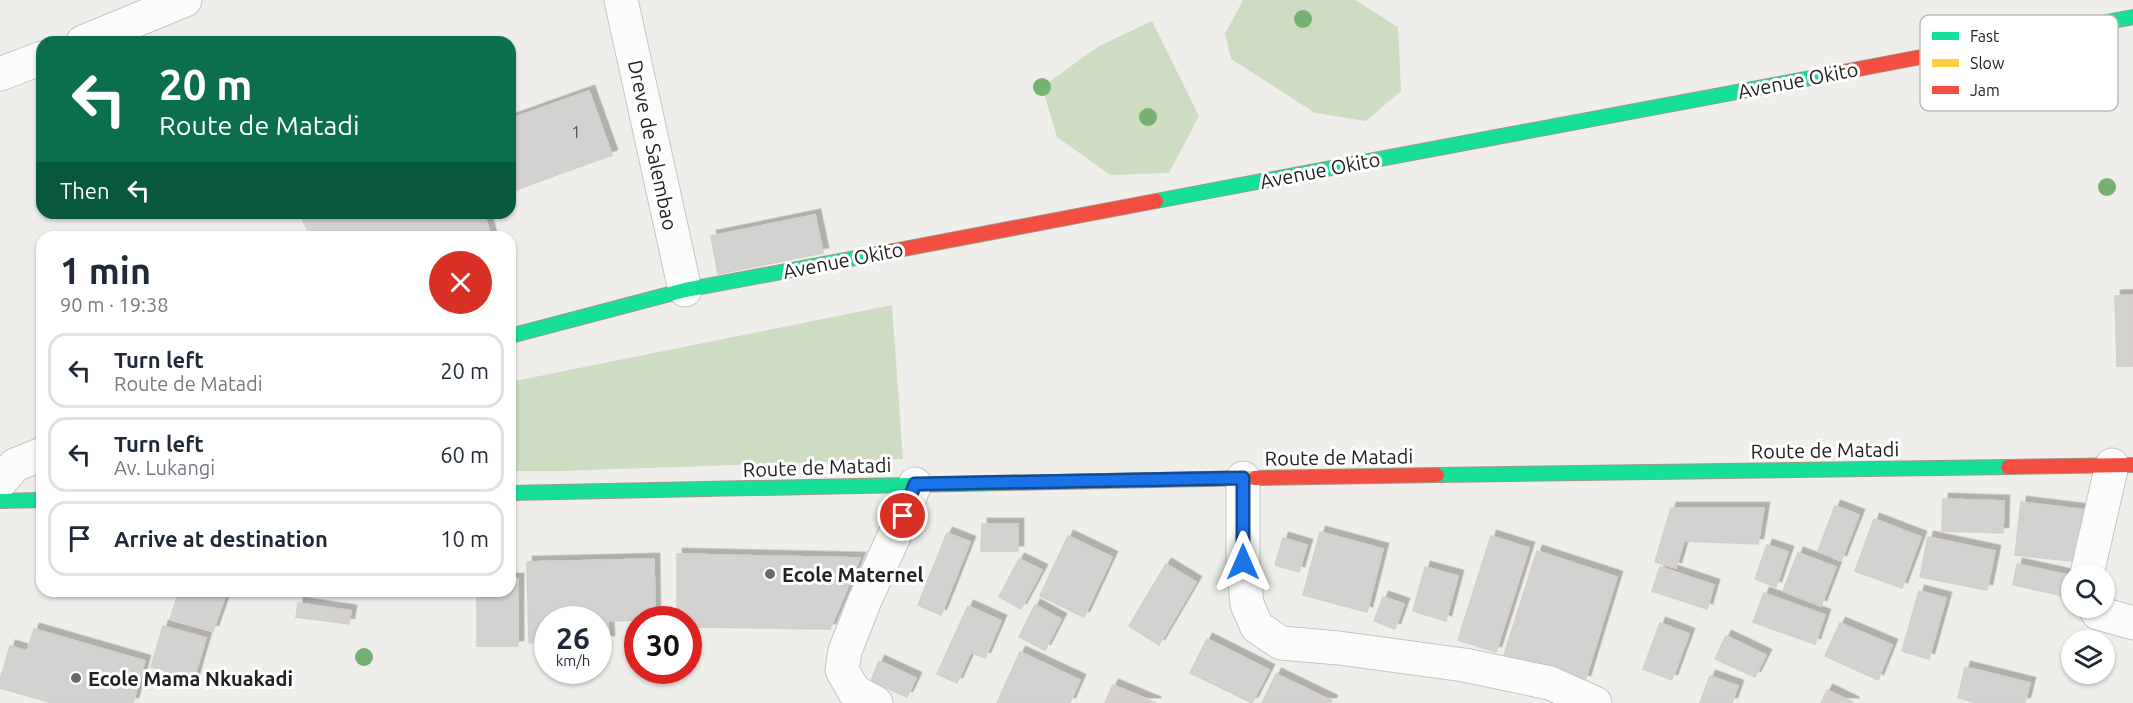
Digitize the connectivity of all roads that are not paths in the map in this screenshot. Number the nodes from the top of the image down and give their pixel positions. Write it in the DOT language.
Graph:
graph roads {
  1 [pos="185,0"];
  2 [pos="621,0"];
  3 [pos="2133,17"];
  4 [pos="2118,20"];
  5 [pos="98,36"];
  6 [pos="1920,57"];
  7 [pos="36,60"];
  8 [pos="0,74"];
  9 [pos="685,290"];
  10 [pos="516,334"];
  11 [pos="36,456"];
  12 [pos="2122,465"];
  13 [pos="1243,478"];
  14 [pos="0,482"];
  15 [pos="915,484"];
  16 [pos="516,493"];
  17 [pos="36,500"];
  18 [pos="0,501"];
  19 [pos="2090,564"];
  20 [pos="2115,618"];
  21 [pos="2133,623"];
  22 [pos="1545,693"];
  23 [pos="876,703"];
  24 [pos="1595,703"];
  1 -- 5 [label="street"];
  2 -- 9 [label="street, Dreve de Salembao"];
  3 -- 4 [label="street, Avenue Okito"];
  6 -- 9 [label="street, Avenue Okito"];
  7 -- 8 [label="street"];
  9 -- 10 [label="street, Avenue Okito"];
  11 -- 14 [label="street"];
  12 -- 13 [label="street, Route de Matadi"];
  12 -- 19 [label="street"];
  13 -- 15 [label="street, Route de Matadi"];
  13 -- 22 [label="street"];
  15 -- 16 [label="street, Route de Matadi"];
  15 -- 23 [label="street"];
  17 -- 18 [label="street"];
  20 -- 21 [label="street"];
  22 -- 24 [label="street"];
}
